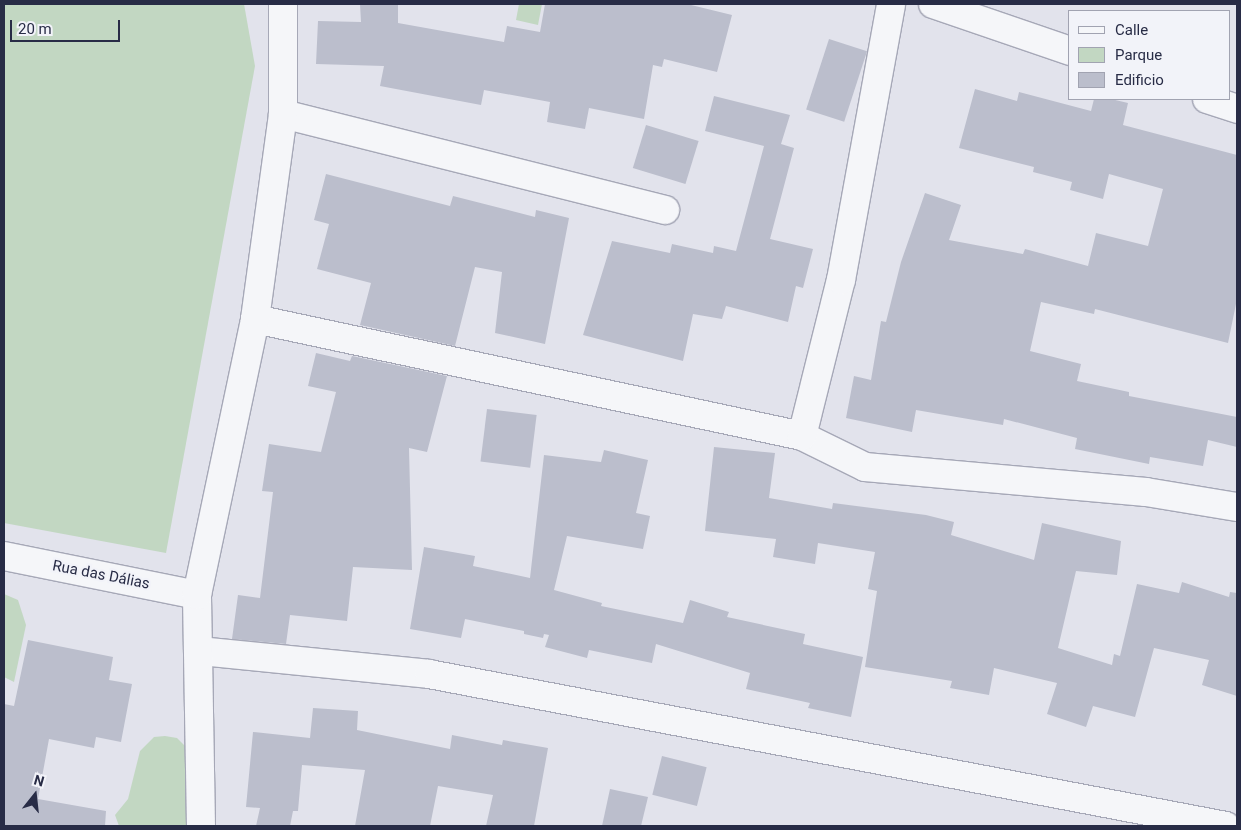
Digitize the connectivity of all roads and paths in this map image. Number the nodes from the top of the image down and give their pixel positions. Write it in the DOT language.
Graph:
graph roads {
  1 [pos="283,4"];
  2 [pos="890,4"];
  3 [pos="933,4"];
  4 [pos="1068,50"];
  5 [pos="1210,100"];
  6 [pos="1237,109"];
  7 [pos="283,114"];
  8 [pos="665,210"];
  9 [pos="255,319"];
  10 [pos="802,436"];
  11 [pos="1237,507"];
  12 [pos="4,556"];
  13 [pos="197,595"];
  14 [pos="200,651"];
  15 [pos="201,826"];
  16 [pos="1226,826"];
  1 -- 7 [label="street"];
  2 -- 10 [label="street"];
  3 -- 4 [label="street"];
  5 -- 6 [label="street"];
  7 -- 8 [label="street"];
  7 -- 9 [label="street"];
  9 -- 10 [label="street"];
  9 -- 13 [label="street"];
  10 -- 11 [label="street"];
  12 -- 13 [label="street, Rua das Dálias"];
  13 -- 14 [label="street"];
  14 -- 15 [label="street"];
  14 -- 16 [label="street"];
}
